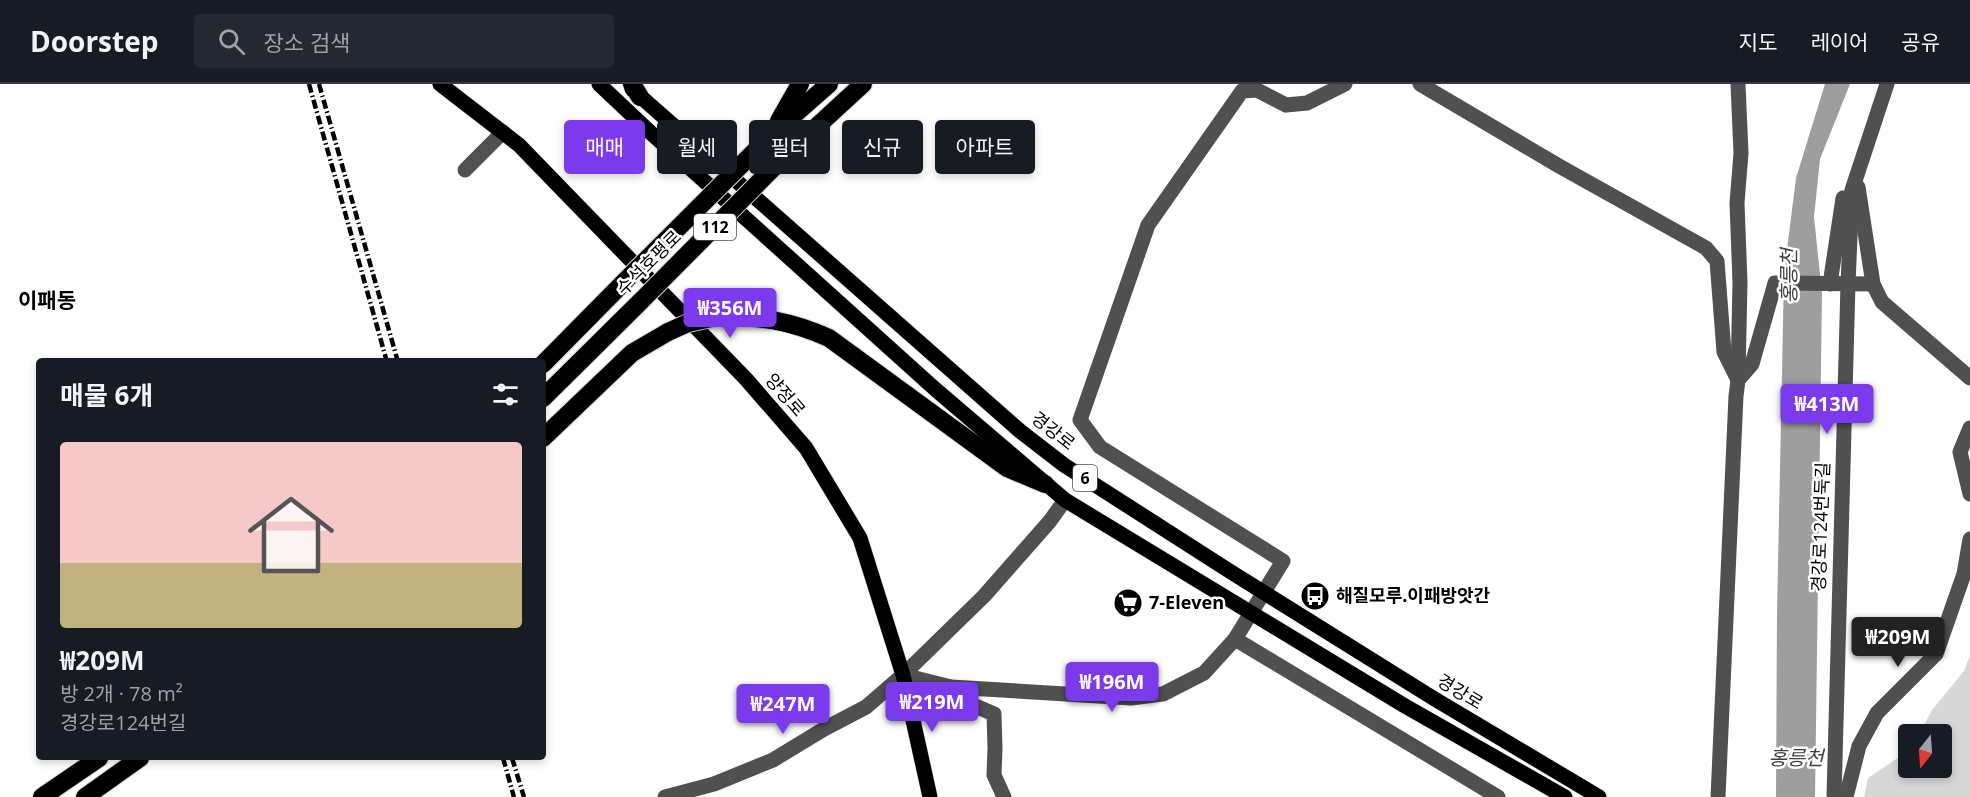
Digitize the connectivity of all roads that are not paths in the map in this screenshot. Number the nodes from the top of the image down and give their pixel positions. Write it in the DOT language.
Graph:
graph roads {
  1 [pos="440,84"];
  2 [pos="599,84"];
  3 [pos="626,84"];
  4 [pos="800,84"];
  5 [pos="829,84"];
  6 [pos="863,84"];
  7 [pos="1345,84"];
  8 [pos="1420,84"];
  9 [pos="1738,84"];
  10 [pos="1887,84"];
  11 [pos="1258,87"];
  12 [pos="636,90"];
  13 [pos="779,120"];
  14 [pos="788,120"];
  15 [pos="503,132"];
  16 [pos="749,157"];
  17 [pos="465,170"];
  18 [pos="1856,178"];
  19 [pos="1830,284"];
  20 [pos="1848,284"];
  21 [pos="1873,284"];
  22 [pos="546,361"];
  23 [pos="1970,378"];
  24 [pos="1738,380"];
  25 [pos="546,396"];
  26 [pos="1970,428"];
  27 [pos="546,435"];
  28 [pos="1045,484"];
  29 [pos="1970,494"];
  30 [pos="1065,500"];
  31 [pos="1970,539"];
  32 [pos="1264,593"];
  33 [pos="1252,615"];
  34 [pos="1235,639"];
  35 [pos="903,675"];
  36 [pos="951,687"];
  37 [pos="96,760"];
  38 [pos="138,760"];
  39 [pos="42,797"];
  40 [pos="85,797"];
  41 [pos="665,797"];
  42 [pos="930,797"];
  43 [pos="1004,797"];
  44 [pos="1498,797"];
  45 [pos="1565,797"];
  46 [pos="1599,797"];
  47 [pos="1718,797"];
  48 [pos="1834,797"];
  49 [pos="1846,797"];
  1 -- 15 [label="main road, 양정로"];
  2 -- 28 [label="main road, 6"];
  3 -- 12 [label="main road, 경강로 / 6"];
  4 -- 13 [label="highway"];
  5 -- 14 [label="highway, 수석호평로 / 112"];
  6 -- 25 [label="highway, 수석호평로 / 112, bridge"];
  7 -- 11 [label="street"];
  8 -- 24 [label="street"];
  9 -- 24 [label="street"];
  10 -- 18 [label="street, 경강로124번둑길"];
  11 -- 32 [label="street"];
  12 -- 32 [label="main road, 경강로 / 6"];
  15 -- 17 [label="street"];
  15 -- 35 [label="main road, 양정로"];
  16 -- 22 [label="highway, 수석호평로 / 112, bridge"];
  18 -- 19 [label="street"];
  18 -- 20 [label="street, 경강로124번둑길"];
  18 -- 21 [label="street"];
  19 -- 20 [label="street"];
  19 -- 24 [label="street"];
  20 -- 21 [label="street"];
  20 -- 48 [label="street, 경강로124번둑길"];
  21 -- 23 [label="street"];
  24 -- 47 [label="street"];
  26 -- 29 [label="street"];
  27 -- 28 [label="highway, bridge"];
  28 -- 30 [label="main road, 6"];
  30 -- 33 [label="main road, 6"];
  30 -- 35 [label="street"];
  31 -- 49 [label="street"];
  32 -- 33 [label="street"];
  32 -- 46 [label="main road, 경강로 / 6"];
  33 -- 34 [label="street"];
  33 -- 45 [label="main road, 6"];
  34 -- 36 [label="street"];
  34 -- 44 [label="street"];
  35 -- 36 [label="street"];
  35 -- 41 [label="street"];
  35 -- 42 [label="main road, 양정로"];
  36 -- 43 [label="street"];
  37 -- 39 [label="highway"];
  38 -- 40 [label="highway"];
}
